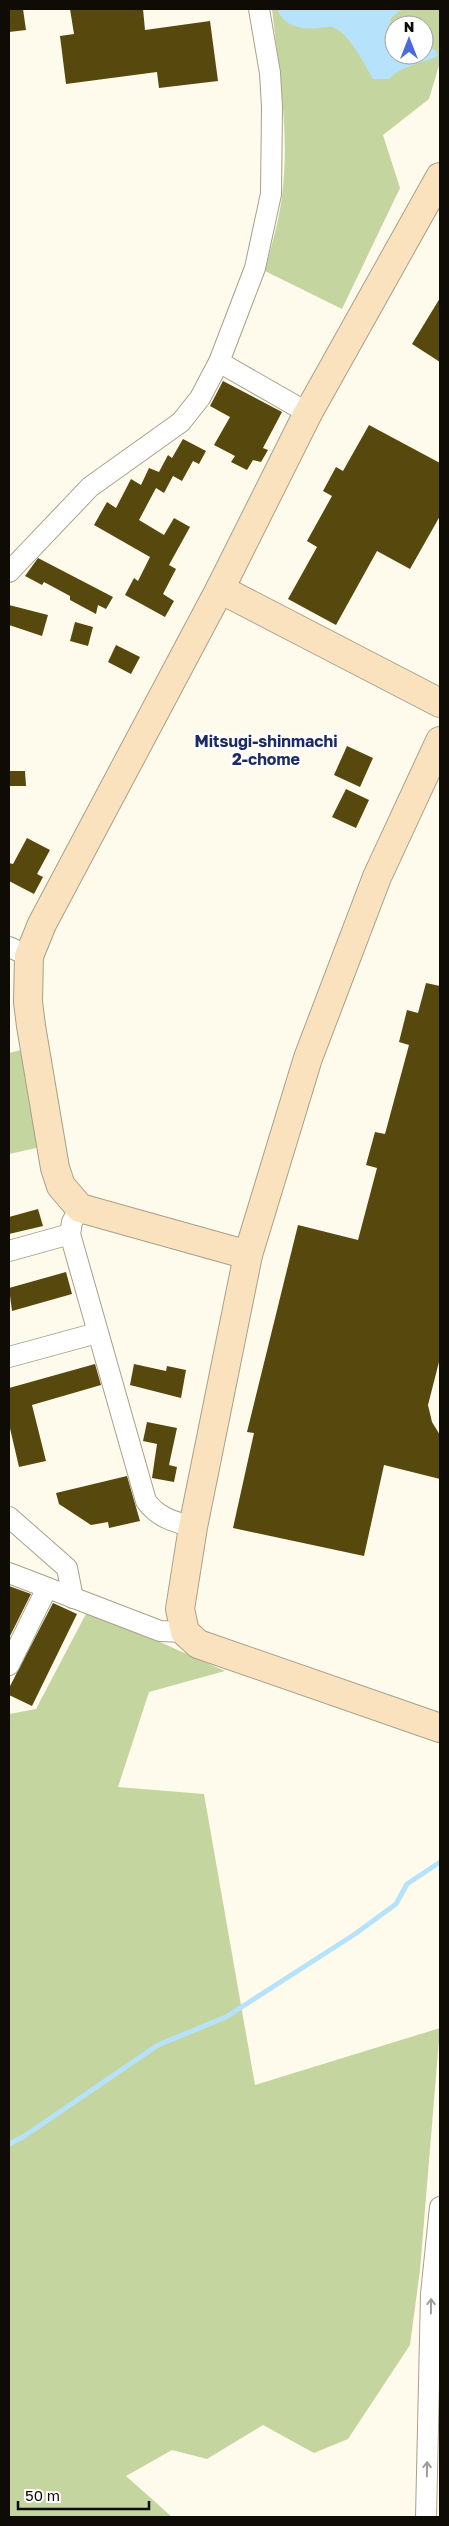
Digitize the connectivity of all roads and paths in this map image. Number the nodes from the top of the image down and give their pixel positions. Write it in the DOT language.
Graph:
graph roads {
  1 [pos="259,9"];
  2 [pos="440,177"];
  3 [pos="219,362"];
  4 [pos="308,413"];
  5 [pos="10,565"];
  6 [pos="220,589"];
  7 [pos="440,703"];
  8 [pos="440,741"];
  9 [pos="19,952"];
  10 [pos="80,1208"];
  11 [pos="70,1234"];
  12 [pos="9,1251"];
  13 [pos="248,1255"];
  14 [pos="97,1332"];
  15 [pos="9,1357"];
  16 [pos="9,1517"];
  17 [pos="193,1527"];
  18 [pos="9,1573"];
  19 [pos="47,1588"];
  20 [pos="73,1598"];
  21 [pos="185,1632"];
  22 [pos="11,1653"];
  23 [pos="440,1728"];
  24 [pos="440,2206"];
  25 [pos="426,2517"];
  1 -- 3 [label="street"];
  2 -- 4 [label="street"];
  3 -- 4 [label="street"];
  3 -- 5 [label="street"];
  4 -- 6 [label="street"];
  6 -- 7 [label="street"];
  6 -- 9 [label="street"];
  8 -- 13 [label="street"];
  9 -- 10 [label="street"];
  10 -- 11 [label="street"];
  10 -- 13 [label="street"];
  11 -- 12 [label="street"];
  11 -- 14 [label="street"];
  13 -- 17 [label="street"];
  14 -- 15 [label="street"];
  14 -- 17 [label="street"];
  16 -- 20 [label="street"];
  17 -- 21 [label="street"];
  18 -- 19 [label="street"];
  19 -- 20 [label="street"];
  19 -- 22 [label="street"];
  20 -- 21 [label="street"];
  21 -- 23 [label="street"];
  25 -- 24 [label="street, one-way"];
}
